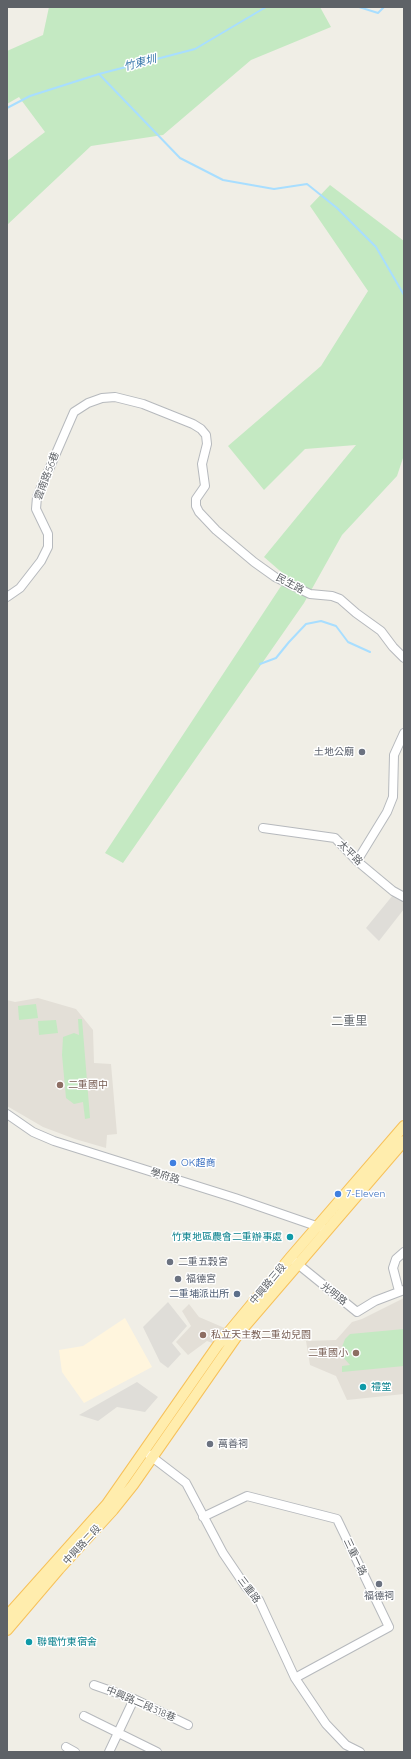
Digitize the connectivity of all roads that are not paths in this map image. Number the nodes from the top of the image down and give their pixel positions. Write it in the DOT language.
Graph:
graph roads {
  1 [pos="199,512"];
  2 [pos="7,598"];
  3 [pos="404,658"];
  4 [pos="404,733"];
  5 [pos="263,828"];
  6 [pos="357,861"];
  7 [pos="404,897"];
  8 [pos="7,1114"];
  9 [pos="403,1129"];
  10 [pos="404,1141"];
  11 [pos="322,1229"];
  12 [pos="404,1252"];
  13 [pos="294,1261"];
  14 [pos="402,1291"];
  15 [pos="148,1454"];
  16 [pos="203,1517"];
  17 [pos="7,1616"];
  18 [pos="7,1630"];
  19 [pos="296,1678"];
  20 [pos="94,1685"];
  21 [pos="134,1700"];
  22 [pos="84,1716"];
  23 [pos="188,1725"];
  24 [pos="118,1733"];
  25 [pos="66,1747"];
  26 [pos="75,1752"];
  27 [pos="109,1752"];
  28 [pos="157,1752"];
  29 [pos="360,1752"];
  1 -- 2 [label="street, 雲南路56巷"];
  1 -- 3 [label="street, 民生路"];
  4 -- 6 [label="street"];
  5 -- 6 [label="street, 太平路"];
  6 -- 7 [label="street, 太平路"];
  8 -- 11 [label="street, 學府路"];
  9 -- 11 [label="main road, 中興路三段"];
  10 -- 11 [label="main road, 中興路三段"];
  11 -- 13 [label="main road, 中興路三段"];
  12 -- 14 [label="street"];
  13 -- 14 [label="street, 光明路"];
  13 -- 15 [label="main road, 中興路三段"];
  15 -- 16 [label="street, 三重路"];
  15 -- 17 [label="main road, 中興路二段"];
  15 -- 18 [label="main road, 中興路二段"];
  16 -- 19 [label="street, 三重路"];
  16 -- 19 [label="street, 三重一路"];
  19 -- 29 [label="street, 三重路"];
  20 -- 21 [label="street, 中興路二段318巷"];
  21 -- 23 [label="street, 中興路二段318巷"];
  21 -- 24 [label="street"];
  22 -- 24 [label="street"];
  24 -- 27 [label="street"];
  24 -- 28 [label="street"];
  25 -- 26 [label="street"];
}
